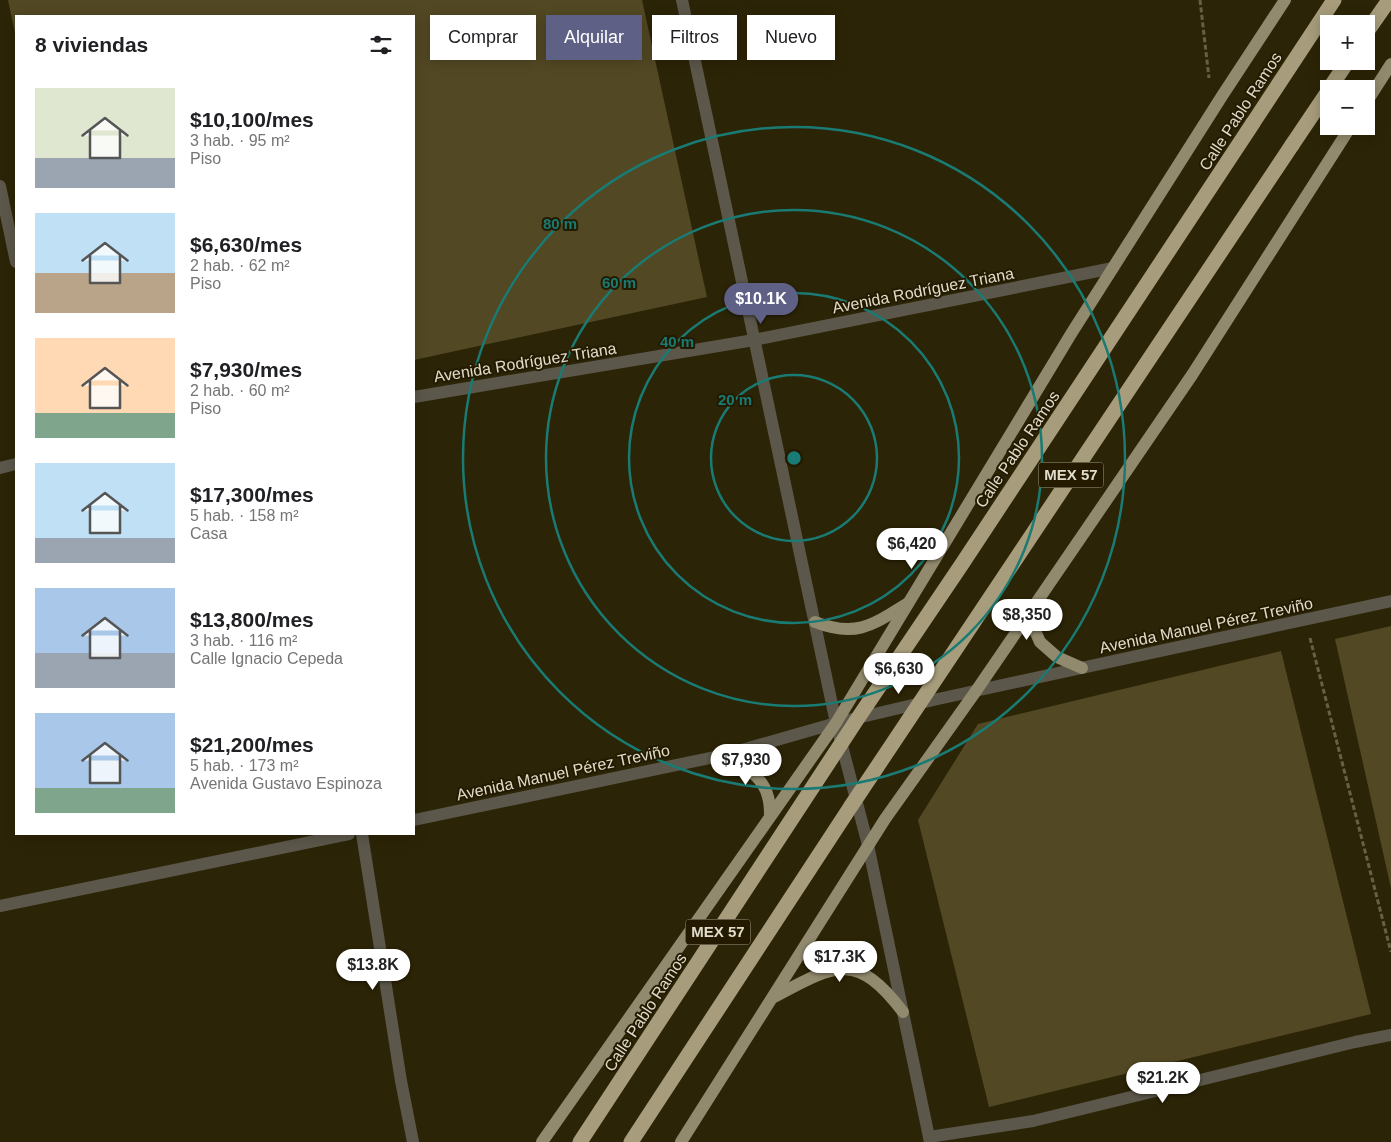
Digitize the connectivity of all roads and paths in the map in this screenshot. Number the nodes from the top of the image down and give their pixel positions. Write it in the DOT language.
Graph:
graph roads {
  1 [pos="682,0"];
  2 [pos="1200,0"];
  3 [pos="1285,0"];
  4 [pos="1334,0"];
  5 [pos="1388,0"];
  6 [pos="1375,20"];
  7 [pos="1391,64"];
  8 [pos="1375,89"];
  9 [pos="1320,103"];
  10 [pos="1213,110"];
  11 [pos="1345,135"];
  12 [pos="0,186"];
  13 [pos="15,257"];
  14 [pos="1112,268"];
  15 [pos="754,340"];
  16 [pos="415,397"];
  17 [pos="15,464"];
  18 [pos="0,468"];
  19 [pos="910,601"];
  20 [pos="1391,601"];
  21 [pos="1028,614"];
  22 [pos="1306,621"];
  23 [pos="815,622"];
  24 [pos="1082,668"];
  25 [pos="976,691"];
  26 [pos="836,724"];
  27 [pos="724,755"];
  28 [pos="856,798"];
  29 [pos="770,816"];
  30 [pos="415,820"];
  31 [pos="345,835"];
  32 [pos="362,835"];
  33 [pos="868,845"];
  34 [pos="0,906"];
  35 [pos="1391,952"];
  36 [pos="772,998"];
  37 [pos="903,1012"];
  38 [pos="1391,1036"];
  39 [pos="929,1140"];
  40 [pos="413,1142"];
  41 [pos="542,1142"];
  42 [pos="580,1142"];
  43 [pos="631,1142"];
  44 [pos="681,1142"];
  1 -- 15 [label="street"];
  2 -- 10 [label="path"];
  3 -- 10 [label="main road"];
  4 -- 42 [label="highway, Calle Pablo Ramos / MEX 57, bridge"];
  5 -- 6 [label="highway"];
  7 -- 8 [label="main road"];
  9 -- 28 [label="highway, MEX 57, bridge"];
  10 -- 14 [label="main road"];
  11 -- 21 [label="main road"];
  12 -- 13 [label="street"];
  14 -- 15 [label="street, Avenida Rodríguez Triana"];
  14 -- 19 [label="main road"];
  15 -- 16 [label="street, Avenida Rodríguez Triana"];
  15 -- 23 [label="street"];
  17 -- 18 [label="street"];
  19 -- 23 [label="main road"];
  19 -- 26 [label="main road"];
  20 -- 22 [label="street, Avenida Manuel Pérez Treviño"];
  21 -- 24 [label="main road"];
  21 -- 25 [label="main road"];
  22 -- 24 [label="street, Avenida Manuel Pérez Treviño"];
  22 -- 35 [label="path"];
  23 -- 26 [label="street"];
  24 -- 25 [label="street, Avenida Manuel Pérez Treviño"];
  25 -- 26 [label="street, Avenida Manuel Pérez Treviño"];
  25 -- 33 [label="main road"];
  26 -- 27 [label="street, Avenida Manuel Pérez Treviño"];
  26 -- 28 [label="street"];
  26 -- 29 [label="main road"];
  27 -- 29 [label="main road"];
  27 -- 30 [label="street, Avenida Manuel Pérez Treviño"];
  28 -- 33 [label="street"];
  28 -- 43 [label="highway, MEX 57, bridge"];
  29 -- 41 [label="main road"];
  31 -- 34 [label="street"];
  32 -- 40 [label="street"];
  33 -- 36 [label="main road"];
  33 -- 37 [label="street"];
  36 -- 37 [label="main road"];
  36 -- 44 [label="main road"];
  37 -- 39 [label="street"];
  38 -- 39 [label="street"];
}
